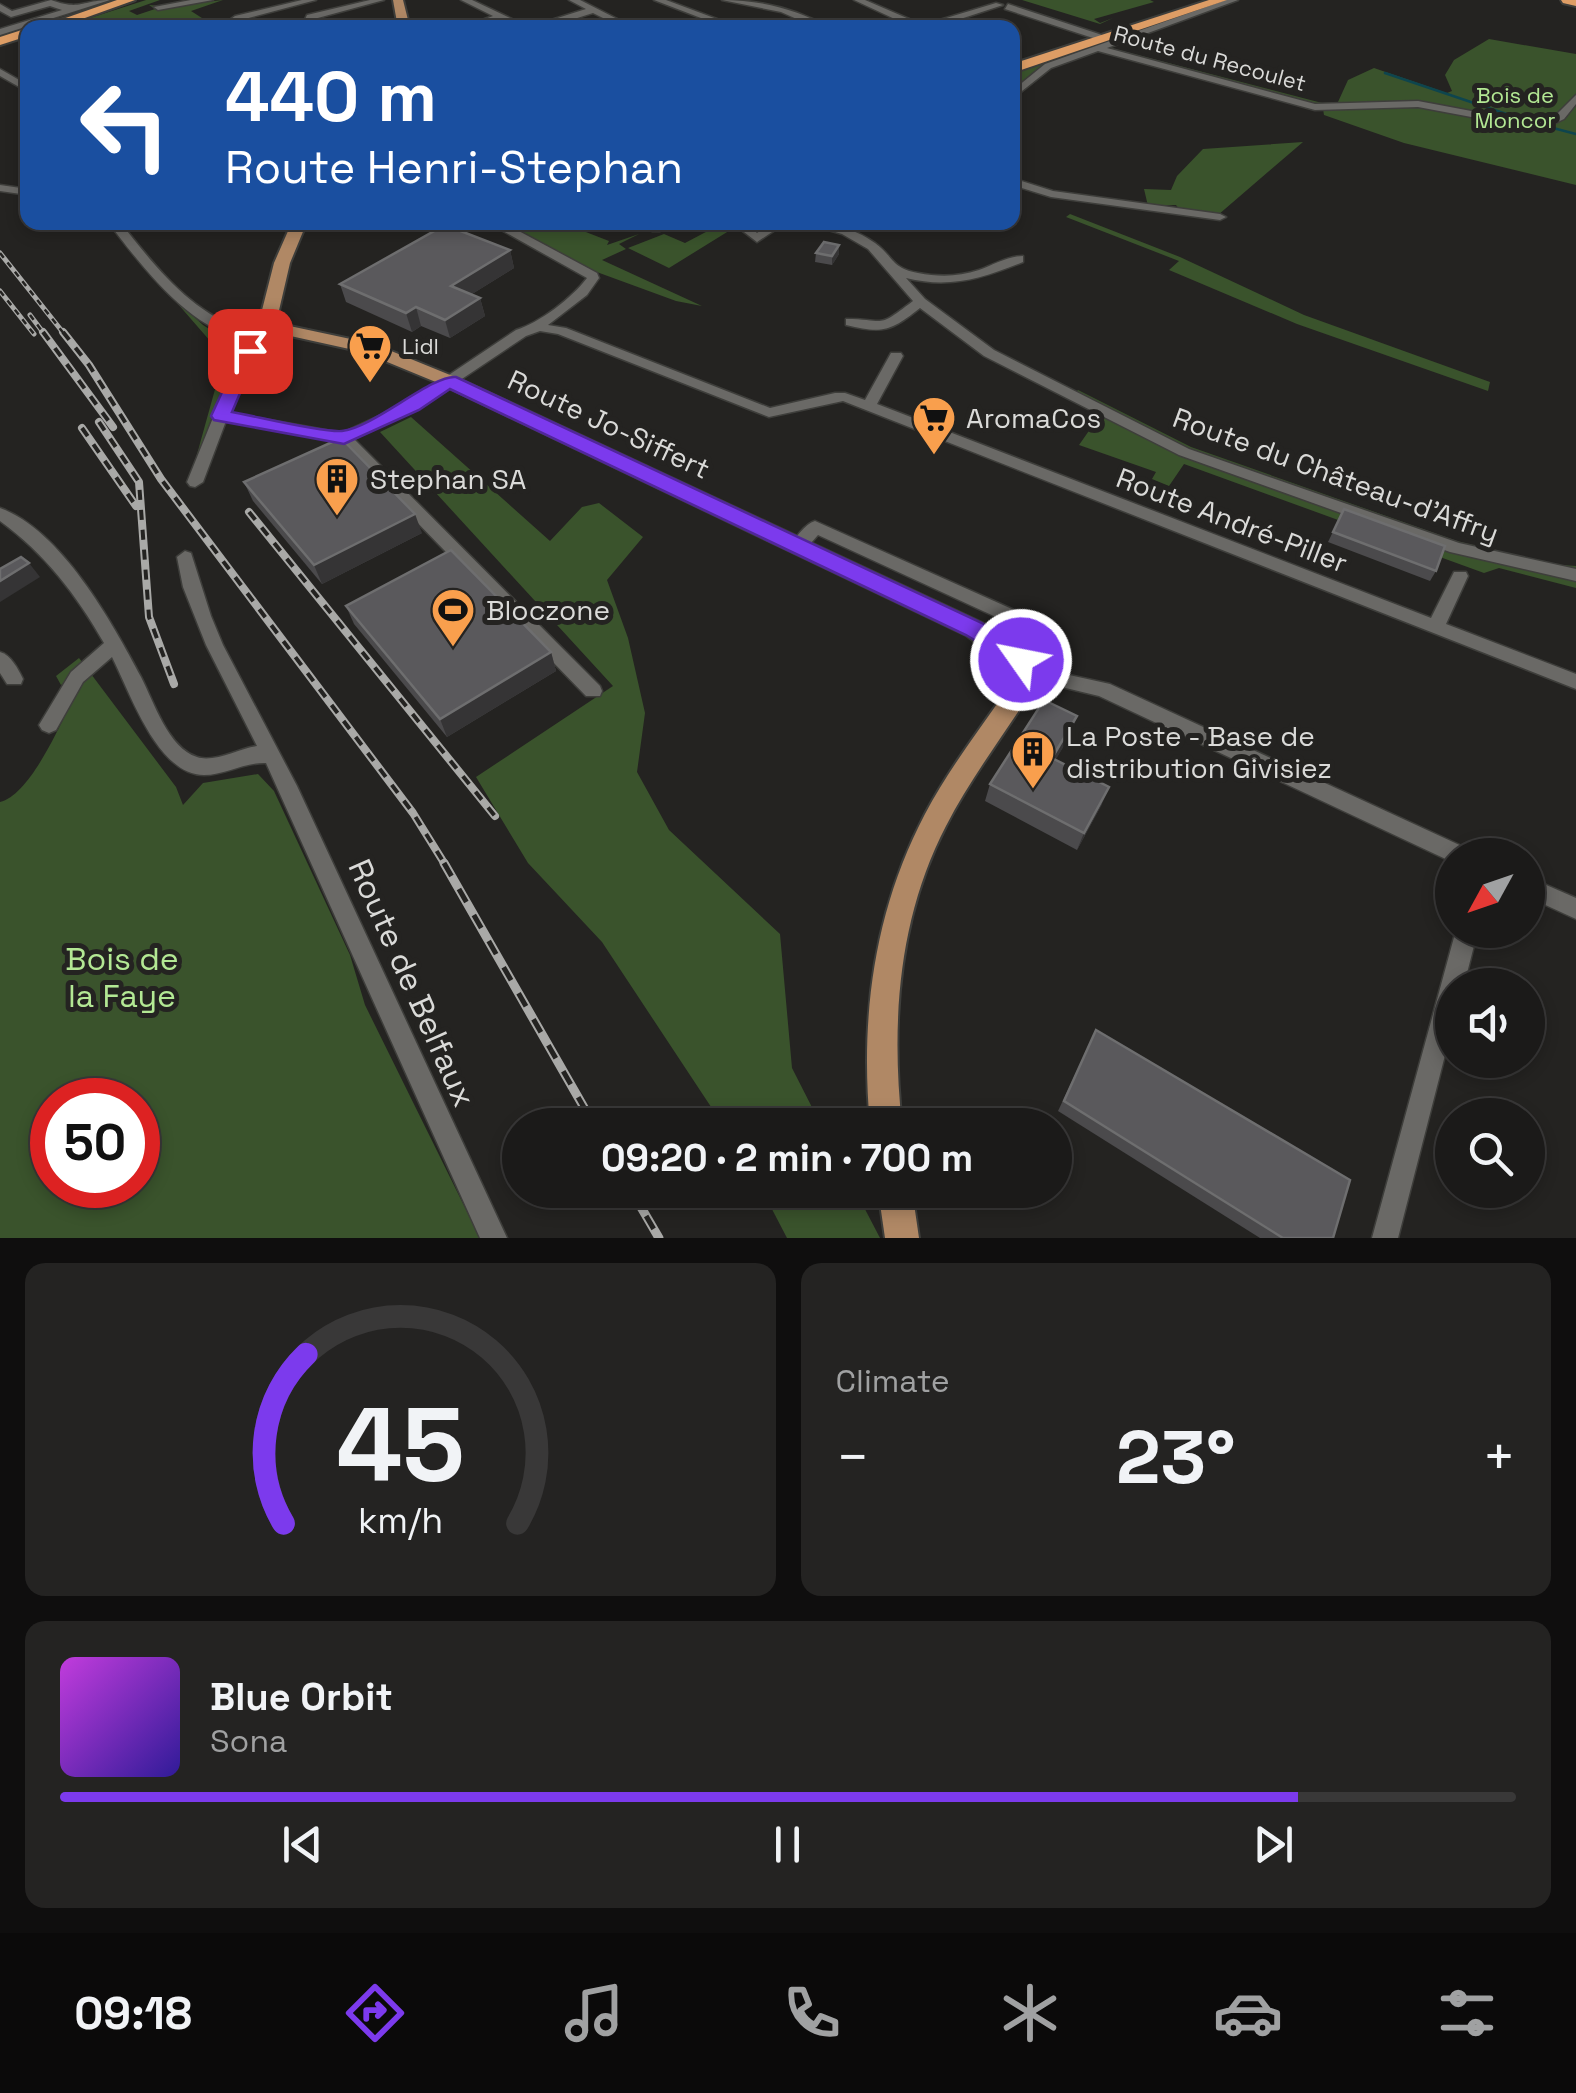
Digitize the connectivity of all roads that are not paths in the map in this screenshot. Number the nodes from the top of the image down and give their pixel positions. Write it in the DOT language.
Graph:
graph roads {
  1 [pos="106,0"];
  2 [pos="130,0"];
  3 [pos="140,0"];
  4 [pos="209,0"];
  5 [pos="312,0"];
  6 [pos="380,0"];
  7 [pos="465,0"];
  8 [pos="573,0"];
  9 [pos="658,0"];
  10 [pos="726,0"];
  11 [pos="858,0"];
  12 [pos="1209,0"];
  13 [pos="1221,0"];
  14 [pos="1234,0"];
  15 [pos="1566,0"];
  16 [pos="1576,1"];
  17 [pos="758,3"];
  18 [pos="0,7"];
  19 [pos="158,7"];
  20 [pos="593,10"];
  21 [pos="71,11"];
  22 [pos="502,16"];
  23 [pos="41,20"];
  24 [pos="68,20"];
  25 [pos="79,20"];
  26 [pos="235,20"];
  27 [pos="308,20"];
  28 [pos="489,20"];
  29 [pos="510,20"];
  30 [pos="560,20"];
  31 [pos="614,20"];
  32 [pos="714,20"];
  33 [pos="807,20"];
  34 [pos="904,20"];
  35 [pos="953,20"];
  36 [pos="1102,42"];
  37 [pos="1020,65"];
  38 [pos="1020,89"];
  39 [pos="1576,98"];
  40 [pos="1020,184"];
  41 [pos="1220,218"];
  42 [pos="120,230"];
  43 [pos="296,230"];
  44 [pos="507,230"];
  45 [pos="746,230"];
  46 [pos="770,230"];
  47 [pos="838,230"];
  48 [pos="1018,259"];
  49 [pos="894,271"];
  50 [pos="920,302"];
  51 [pos="851,322"];
  52 [pos="539,327"];
  53 [pos="275,329"];
  54 [pos="248,338"];
  55 [pos="896,356"];
  56 [pos="449,381"];
  57 [pos="869,406"];
  58 [pos="221,416"];
  59 [pos="344,438"];
  60 [pos="195,482"];
  61 [pos="0,513"];
  62 [pos="798,547"];
  63 [pos="185,557"];
  64 [pos="1576,575"];
  65 [pos="1460,576"];
  66 [pos="1015,618"];
  67 [pos="1436,627"];
  68 [pos="113,645"];
  69 [pos="0,659"];
  70 [pos="1014,661"];
  71 [pos="1051,678"];
  72 [pos="14,680"];
  73 [pos="1576,682"];
  74 [pos="593,691"];
  75 [pos="1018,693"];
  76 [pos="49,725"];
  77 [pos="272,755"];
  78 [pos="1435,844"];
  79 [pos="1545,895"];
  80 [pos="1576,910"];
  81 [pos="1435,1053"];
  82 [pos="885,1108"];
  83 [pos="898,1208"];
  84 [pos="494,1238"];
  85 [pos="902,1238"];
  86 [pos="1385,1238"];
  1 -- 21 [label="street"];
  2 -- 24 [label="highway"];
  3 -- 25 [label="highway"];
  4 -- 19 [label="street"];
  5 -- 26 [label="street"];
  6 -- 27 [label="street"];
  7 -- 22 [label="street"];
  8 -- 20 [label="street"];
  9 -- 32 [label="street"];
  10 -- 17 [label="street"];
  11 -- 34 [label="street"];
  12 -- 36 [label="highway"];
  13 -- 36 [label="highway"];
  14 -- 36 [label="street"];
  15 -- 16 [label="highway"];
  17 -- 33 [label="street"];
  18 -- 21 [label="street"];
  20 -- 30 [label="street"];
  20 -- 31 [label="street"];
  21 -- 23 [label="street"];
  22 -- 28 [label="street"];
  22 -- 29 [label="street"];
  35 -- 36 [label="street"];
  36 -- 37 [label="highway"];
  36 -- 38 [label="street, Route du Recoulet"];
  36 -- 39 [label="street, Route du Recoulet"];
  40 -- 41 [label="street"];
  42 -- 54 [label="street"];
  43 -- 53 [label="main road"];
  44 -- 52 [label="street"];
  45 -- 46 [label="street"];
  47 -- 49 [label="street, Route du Château-d'Affry"];
  48 -- 49 [label="street"];
  49 -- 50 [label="street, Route du Château-d'Affry"];
  50 -- 51 [label="street"];
  50 -- 64 [label="street, Route du Château-d'Affry"];
  52 -- 56 [label="street"];
  52 -- 57 [label="street, Route André-Piller"];
  53 -- 54 [label="main road"];
  53 -- 56 [label="main road, Route Jo-Siffert"];
  54 -- 58 [label="street"];
  55 -- 57 [label="street"];
  56 -- 59 [label="street"];
  56 -- 62 [label="main road, Route Jo-Siffert"];
  57 -- 67 [label="street, Route André-Piller"];
  58 -- 59 [label="street"];
  58 -- 60 [label="street"];
  59 -- 74 [label="street"];
  61 -- 68 [label="street"];
  62 -- 66 [label="street"];
  62 -- 70 [label="main road, Route Jo-Siffert"];
  63 -- 77 [label="street, Route de Belfaux"];
  65 -- 67 [label="street"];
  67 -- 73 [label="street, Route André-Piller"];
  68 -- 76 [label="street"];
  68 -- 77 [label="street"];
  69 -- 72 [label="street"];
  70 -- 71 [label="main road"];
  70 -- 75 [label="main road"];
  71 -- 75 [label="main road"];
  71 -- 78 [label="street"];
  75 -- 82 [label="main road"];
  77 -- 84 [label="street, Route de Belfaux"];
  79 -- 80 [label="street"];
  81 -- 86 [label="street"];
  83 -- 85 [label="main road"];
}
